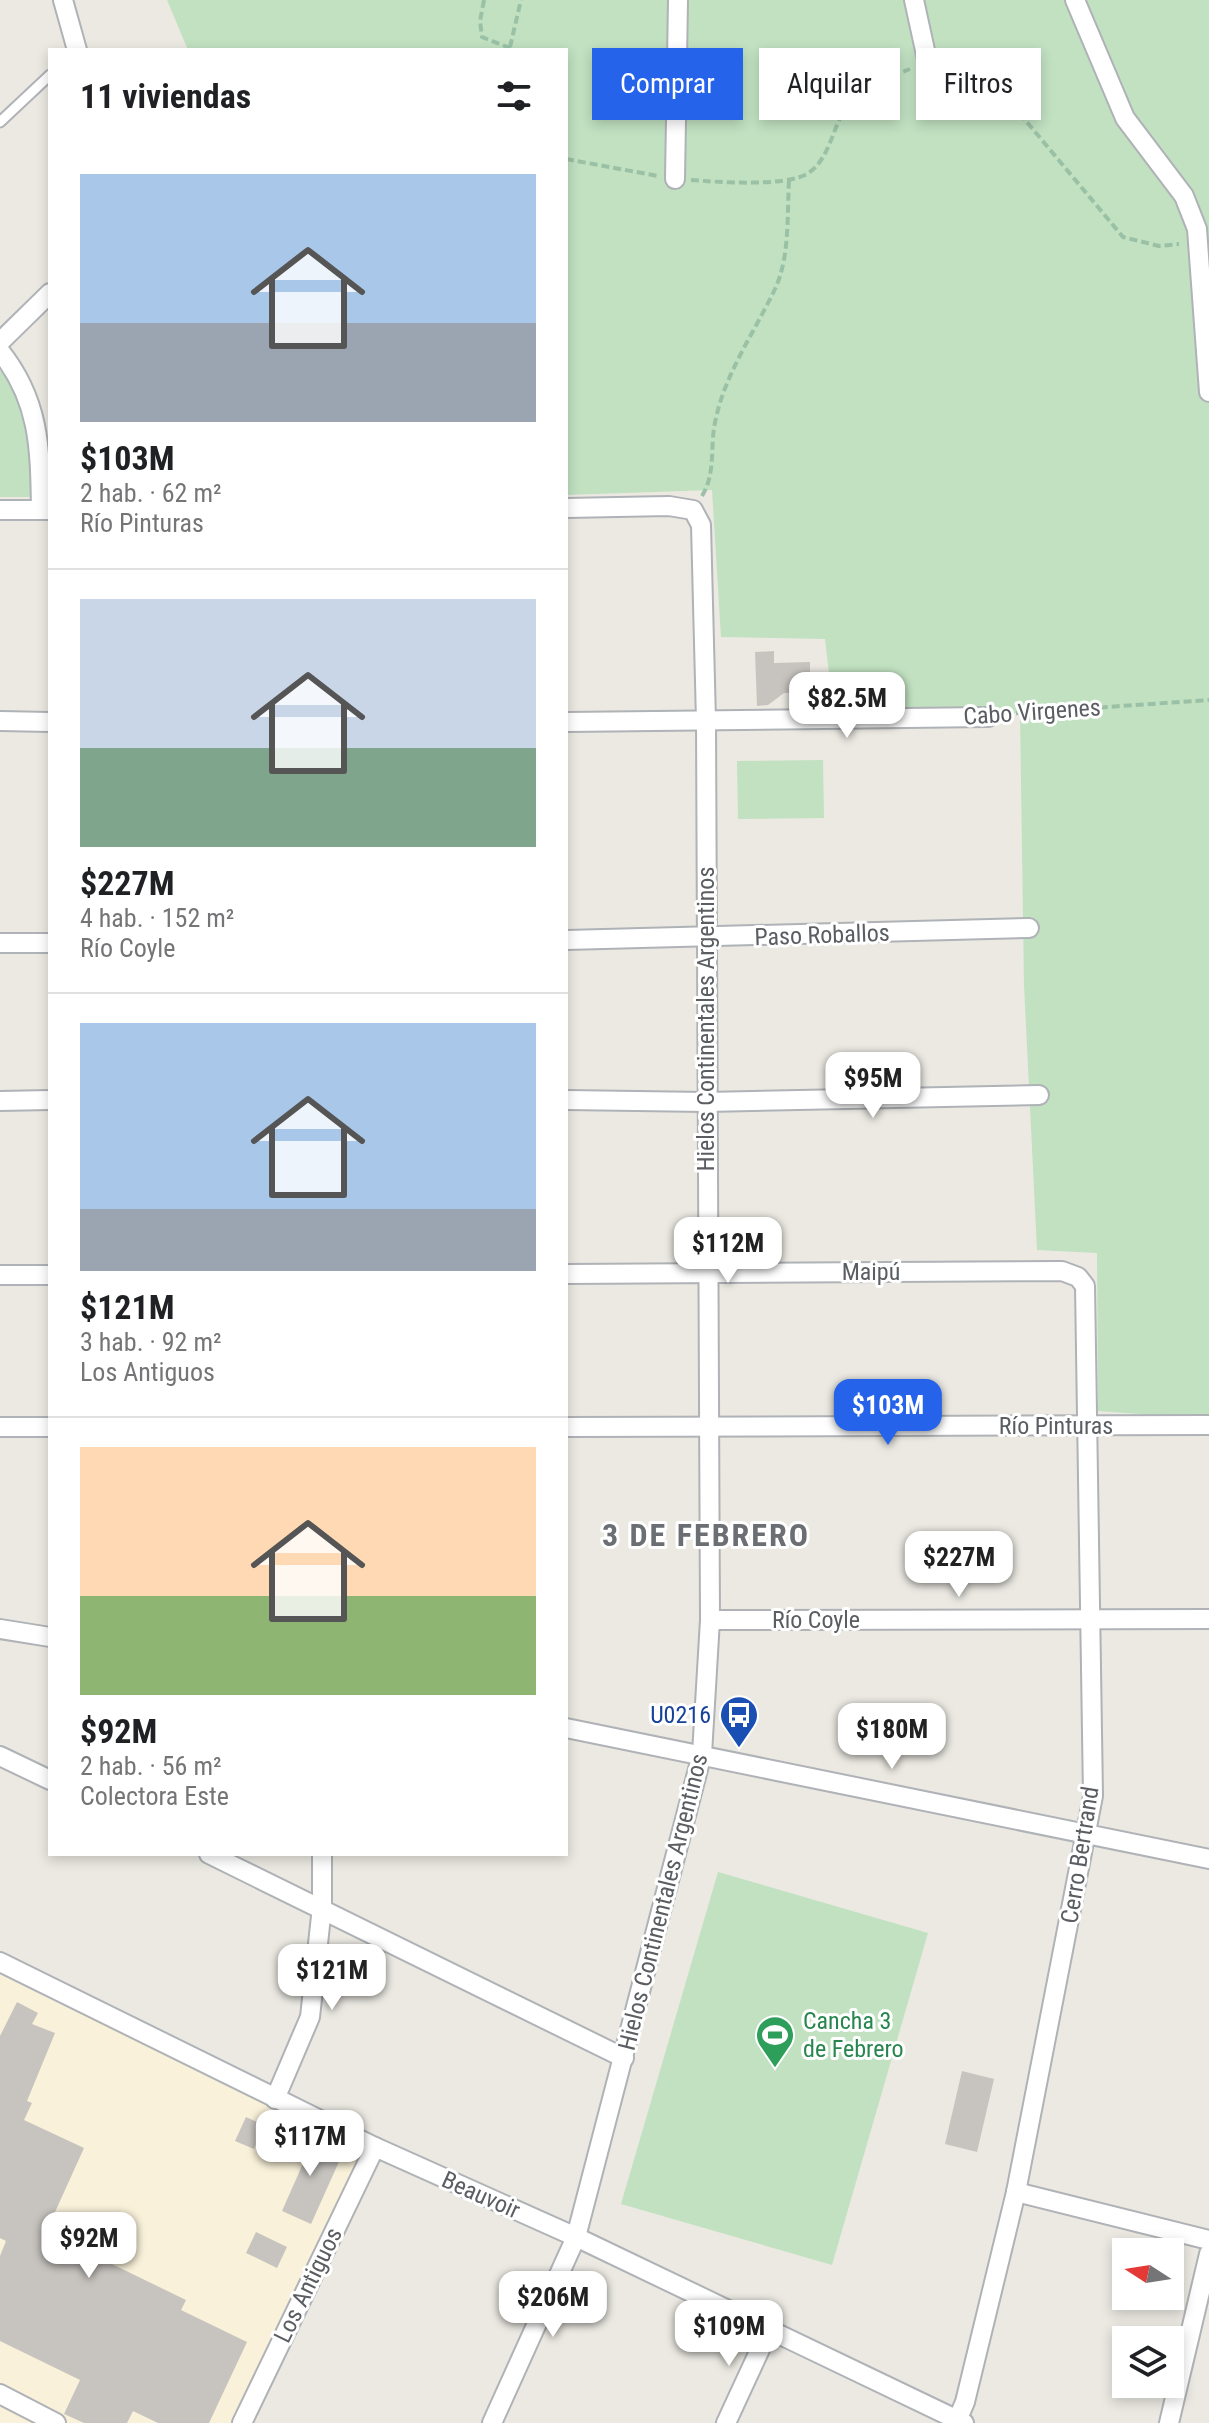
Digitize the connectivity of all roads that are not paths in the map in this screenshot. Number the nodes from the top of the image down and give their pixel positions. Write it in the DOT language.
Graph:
graph roads {
  1 [pos="63,0"];
  2 [pos="678,0"];
  3 [pos="914,0"];
  4 [pos="1075,0"];
  5 [pos="76,48"];
  6 [pos="924,48"];
  7 [pos="48,77"];
  8 [pos="0,122"];
  9 [pos="675,179"];
  10 [pos="48,295"];
  11 [pos="0,342"];
  12 [pos="0,351"];
  13 [pos="1209,392"];
  14 [pos="568,508"];
  15 [pos="0,510"];
  16 [pos="46,510"];
  17 [pos="988,717"];
  18 [pos="0,721"];
  19 [pos="706,721"];
  20 [pos="48,722"];
  21 [pos="568,722"];
  22 [pos="1029,928"];
  23 [pos="705,939"];
  24 [pos="568,940"];
  25 [pos="0,943"];
  26 [pos="48,943"];
  27 [pos="1039,1095"];
  28 [pos="48,1100"];
  29 [pos="568,1100"];
  30 [pos="0,1101"];
  31 [pos="706,1102"];
  32 [pos="707,1273"];
  33 [pos="568,1274"];
  34 [pos="0,1275"];
  35 [pos="48,1275"];
  36 [pos="1078,1277"];
  37 [pos="1209,1425"];
  38 [pos="1090,1426"];
  39 [pos="0,1427"];
  40 [pos="48,1427"];
  41 [pos="568,1427"];
  42 [pos="709,1427"];
  43 [pos="1093,1619"];
  44 [pos="1209,1619"];
  45 [pos="710,1620"];
  46 [pos="0,1629"];
  47 [pos="48,1637"];
  48 [pos="568,1728"];
  49 [pos="702,1754"];
  50 [pos="0,1756"];
  51 [pos="48,1779"];
  52 [pos="1088,1832"];
  53 [pos="213,1856"];
  54 [pos="322,1856"];
  55 [pos="1209,1859"];
  56 [pos="322,1907"];
  57 [pos="0,1962"];
  58 [pos="624,2058"];
  59 [pos="275,2099"];
  60 [pos="375,2147"];
  61 [pos="1016,2192"];
  62 [pos="576,2237"];
  63 [pos="1209,2240"];
  64 [pos="1209,2254"];
  65 [pos="769,2330"];
  66 [pos="0,2394"];
  67 [pos="959,2422"];
  68 [pos="56,2423"];
  69 [pos="242,2423"];
  70 [pos="492,2423"];
  71 [pos="726,2423"];
  72 [pos="1169,2423"];
  1 -- 5 [label="street"];
  2 -- 9 [label="street"];
  3 -- 6 [label="street"];
  4 -- 13 [label="street"];
  7 -- 8 [label="lane"];
  10 -- 11 [label="street"];
  12 -- 16 [label="street"];
  14 -- 19 [label="street, Hielos Continentales Argentinos"];
  15 -- 16 [label="street"];
  17 -- 19 [label="street, Cabo Virgenes"];
  18 -- 20 [label="street"];
  19 -- 21 [label="street, Cabo Virgenes"];
  19 -- 23 [label="street, Hielos Continentales Argentinos"];
  22 -- 23 [label="street, Paso Roballos"];
  23 -- 24 [label="street, Paso Roballos"];
  23 -- 31 [label="street, Hielos Continentales Argentinos"];
  25 -- 26 [label="street"];
  27 -- 31 [label="street"];
  28 -- 30 [label="street"];
  29 -- 31 [label="street"];
  31 -- 32 [label="street, Hielos Continentales Argentinos"];
  32 -- 33 [label="street, Maipú"];
  32 -- 36 [label="street, Maipú"];
  32 -- 42 [label="street, Hielos Continentales Argentinos"];
  34 -- 35 [label="street"];
  36 -- 38 [label="street, Cerro Bertrand"];
  37 -- 38 [label="street, Río Pinturas"];
  38 -- 42 [label="street, Río Pinturas"];
  38 -- 43 [label="street, Cerro Bertrand"];
  39 -- 40 [label="street"];
  41 -- 42 [label="street, Río Pinturas"];
  42 -- 45 [label="street, Hielos Continentales Argentinos"];
  43 -- 44 [label="street, Río Coyle"];
  43 -- 45 [label="street, Río Coyle"];
  43 -- 52 [label="street, Cerro Bertrand"];
  45 -- 49 [label="street, Hielos Continentales Argentinos"];
  46 -- 47 [label="street"];
  48 -- 49 [label="street"];
  49 -- 52 [label="street"];
  49 -- 58 [label="street, Hielos Continentales Argentinos"];
  50 -- 51 [label="street"];
  52 -- 55 [label="street"];
  52 -- 61 [label="street, Cerro Bertrand"];
  53 -- 56 [label="street"];
  54 -- 56 [label="street"];
  56 -- 58 [label="street"];
  56 -- 59 [label="street"];
  57 -- 59 [label="street, Beauvoir"];
  58 -- 62 [label="street, Hielos Continentales Argentinos"];
  59 -- 60 [label="street, Beauvoir"];
  60 -- 62 [label="street, Beauvoir"];
  60 -- 69 [label="street, Los Antiguos"];
  61 -- 63 [label="street"];
  61 -- 67 [label="street, Cerro Bertrand"];
  62 -- 65 [label="street, Beauvoir"];
  62 -- 70 [label="street, Hielos Continentales Argentinos"];
  64 -- 72 [label="street"];
  65 -- 67 [label="street, Beauvoir"];
  65 -- 71 [label="street"];
  66 -- 68 [label="street"];
}
